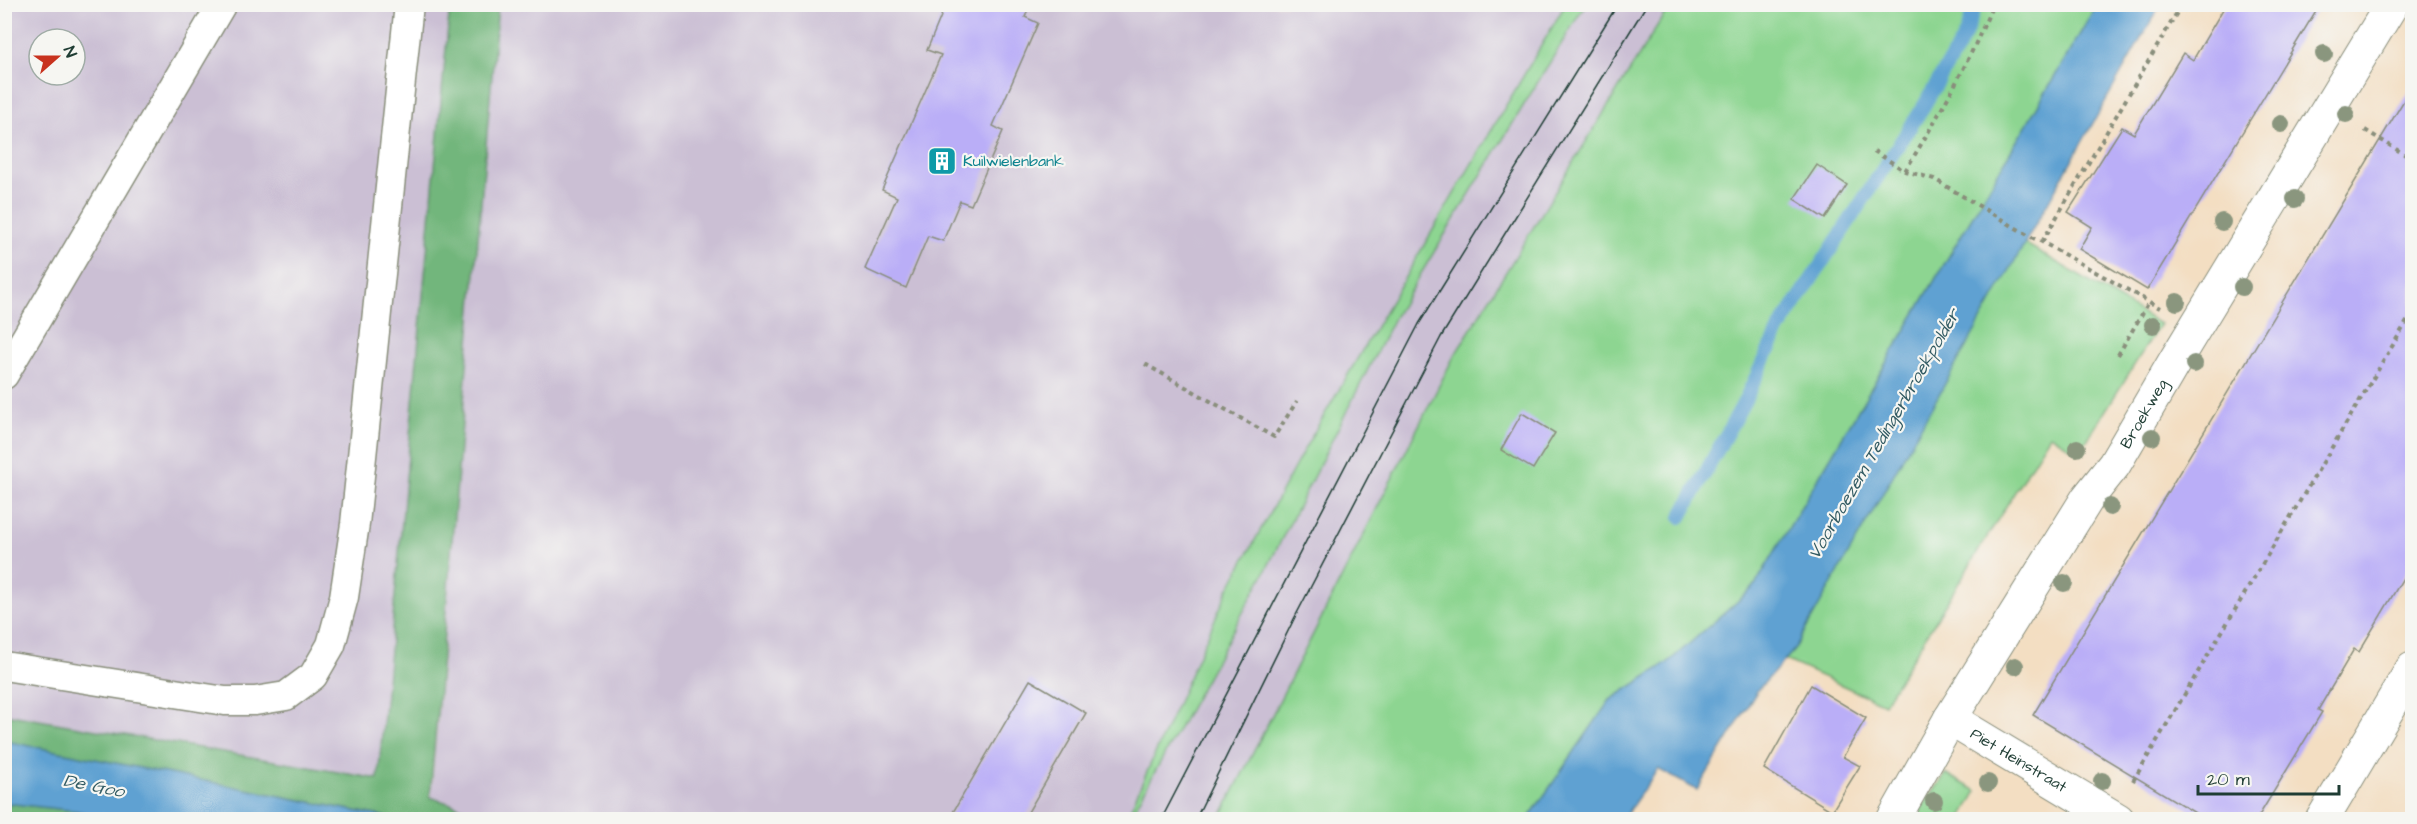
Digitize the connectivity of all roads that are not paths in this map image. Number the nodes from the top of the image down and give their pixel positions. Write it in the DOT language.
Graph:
graph roads {
  1 [pos="222,4"];
  2 [pos="410,4"];
  3 [pos="2392,4"];
  4 [pos="4,375"];
  5 [pos="4,666"];
  6 [pos="2412,669"];
  7 [pos="1950,719"];
  8 [pos="2115,818"];
  9 [pos="1893,819"];
  10 [pos="2322,819"];
  1 -- 4 [label="lane"];
  2 -- 5 [label="lane"];
  3 -- 7 [label="street, Broekweg"];
  6 -- 10 [label="street"];
  7 -- 8 [label="street, Piet Heinstraat"];
  7 -- 9 [label="street, Broekweg"];
}
